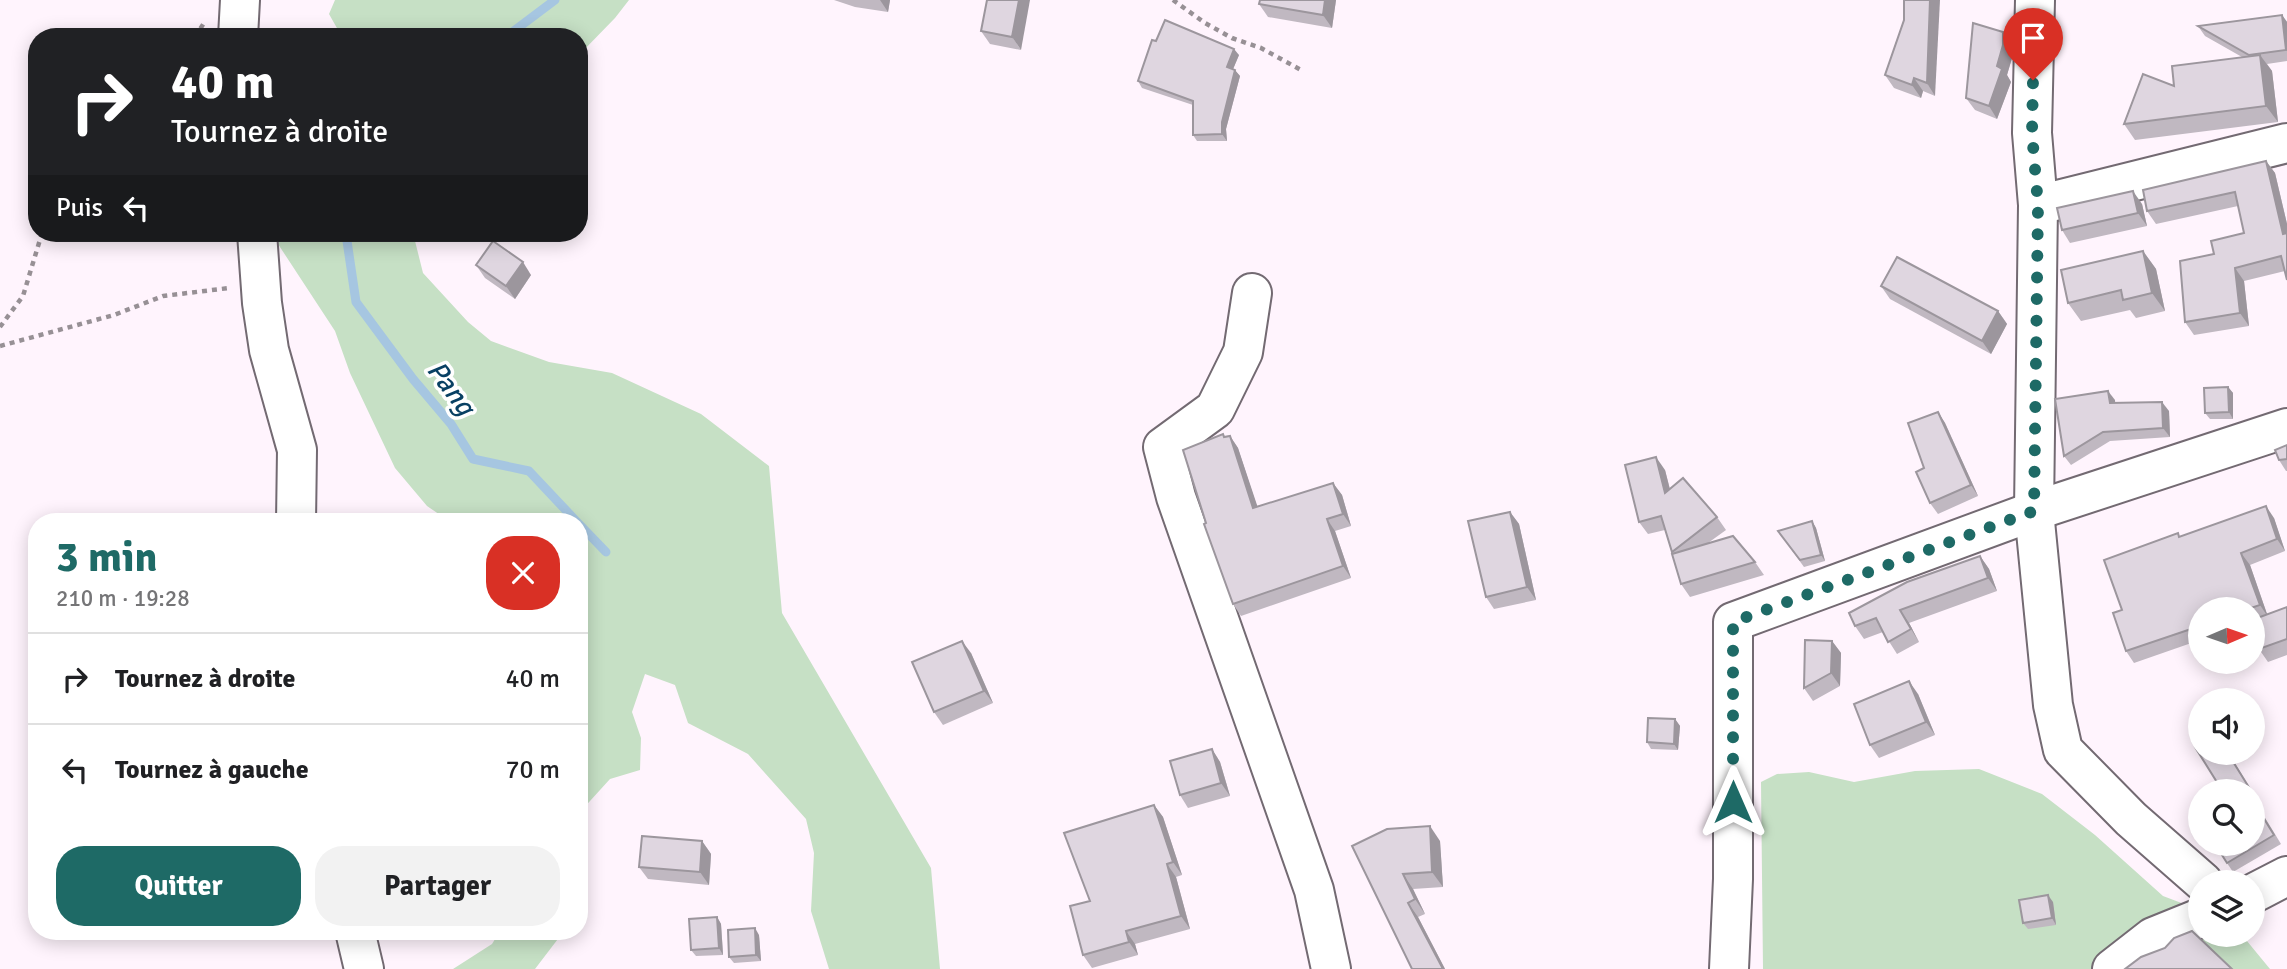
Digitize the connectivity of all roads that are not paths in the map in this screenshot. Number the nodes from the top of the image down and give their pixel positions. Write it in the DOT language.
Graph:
graph roads {
  1 [pos="240,0"];
  2 [pos="2035,0"];
  3 [pos="238,28"];
  4 [pos="2287,143"];
  5 [pos="2038,205"];
  6 [pos="258,242"];
  7 [pos="1252,293"];
  8 [pos="2287,428"];
  9 [pos="2034,511"];
  10 [pos="296,513"];
  11 [pos="2190,870"];
  12 [pos="2287,876"];
  13 [pos="2265,887"];
  14 [pos="2188,923"];
  15 [pos="357,940"];
  16 [pos="364,969"];
  17 [pos="1331,969"];
  18 [pos="1729,969"];
  19 [pos="2112,969"];
  1 -- 3 [label="street"];
  2 -- 5 [label="street"];
  4 -- 5 [label="street"];
  5 -- 9 [label="street"];
  6 -- 10 [label="street"];
  7 -- 17 [label="street"];
  8 -- 9 [label="street"];
  9 -- 11 [label="street"];
  9 -- 18 [label="street"];
  12 -- 13 [label="street"];
  14 -- 19 [label="street"];
  15 -- 16 [label="street"];
}
